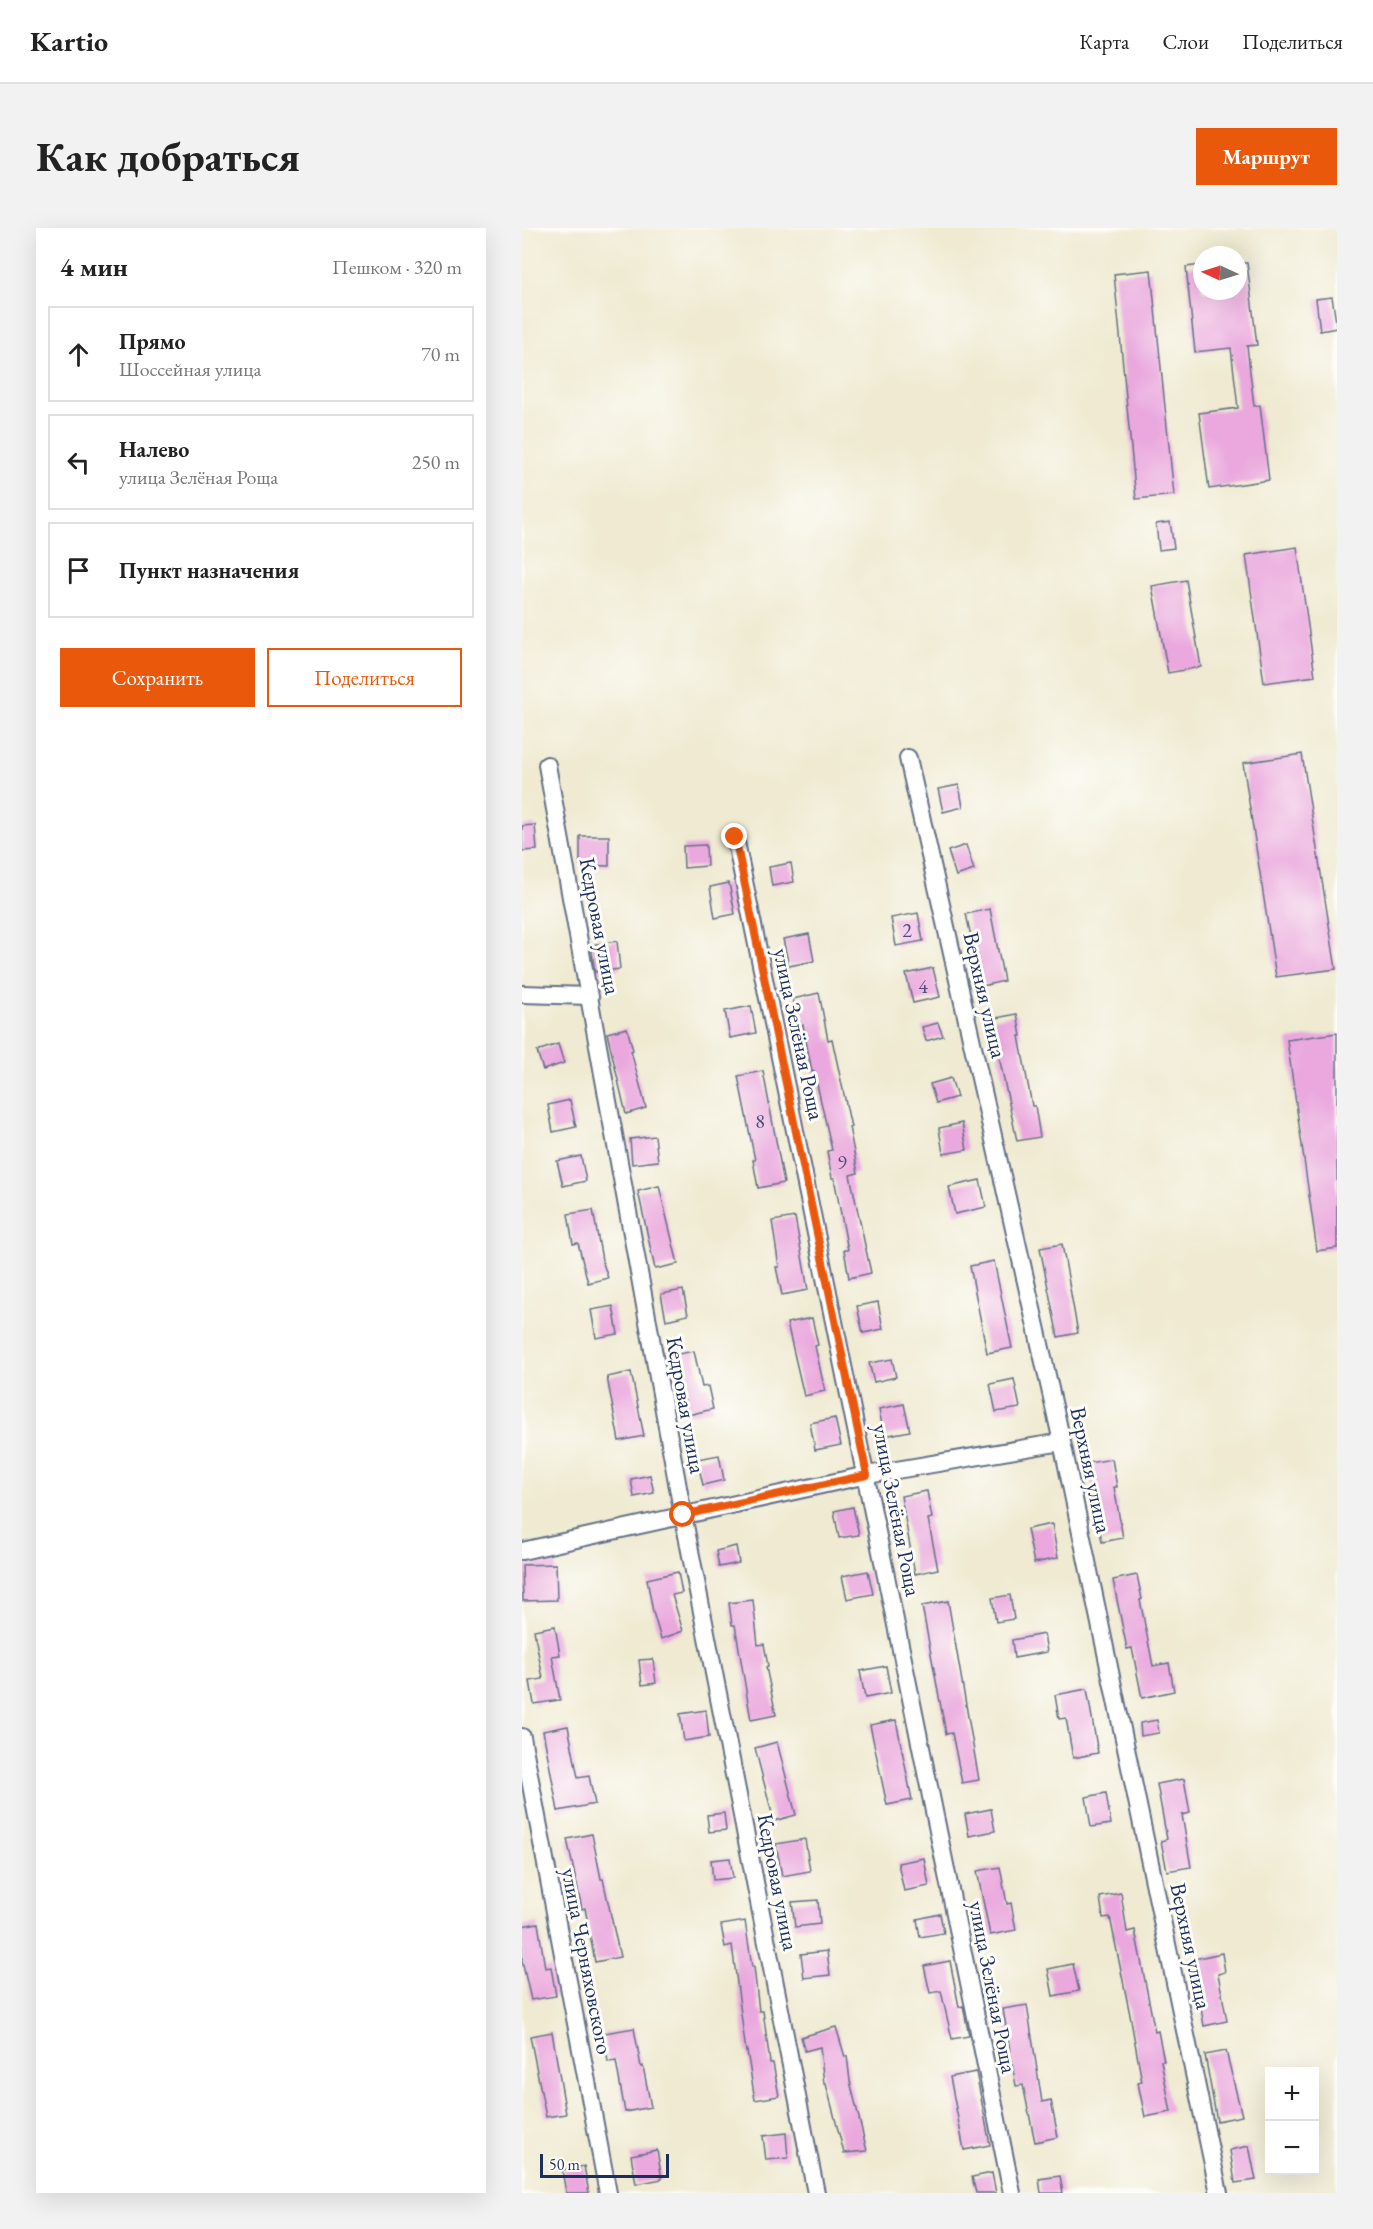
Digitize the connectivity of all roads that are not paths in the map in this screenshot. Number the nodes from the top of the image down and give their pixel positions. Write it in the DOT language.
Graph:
graph roads {
  1 [pos="908,758"];
  2 [pos="547,765"];
  3 [pos="735,837"];
  4 [pos="522,994"];
  5 [pos="590,996"];
  6 [pos="1062,1442"];
  7 [pos="867,1475"];
  8 [pos="683,1515"];
  9 [pos="522,1551"];
  10 [pos="522,1737"];
  11 [pos="608,2193"];
  12 [pos="816,2193"];
  13 [pos="1012,2193"];
  14 [pos="1219,2193"];
  1 -- 6 [label="street, Верхняя улица"];
  2 -- 5 [label="street, Кедровая улица"];
  3 -- 7 [label="street, улица Зелёная Роща"];
  4 -- 5 [label="street"];
  5 -- 8 [label="street, Кедровая улица"];
  6 -- 7 [label="street"];
  6 -- 14 [label="street, Верхняя улица"];
  7 -- 8 [label="street"];
  7 -- 13 [label="street, улица Зелёная Роща"];
  8 -- 9 [label="street"];
  8 -- 12 [label="street, Кедровая улица"];
  10 -- 11 [label="street, улица Черняховского"];
}
